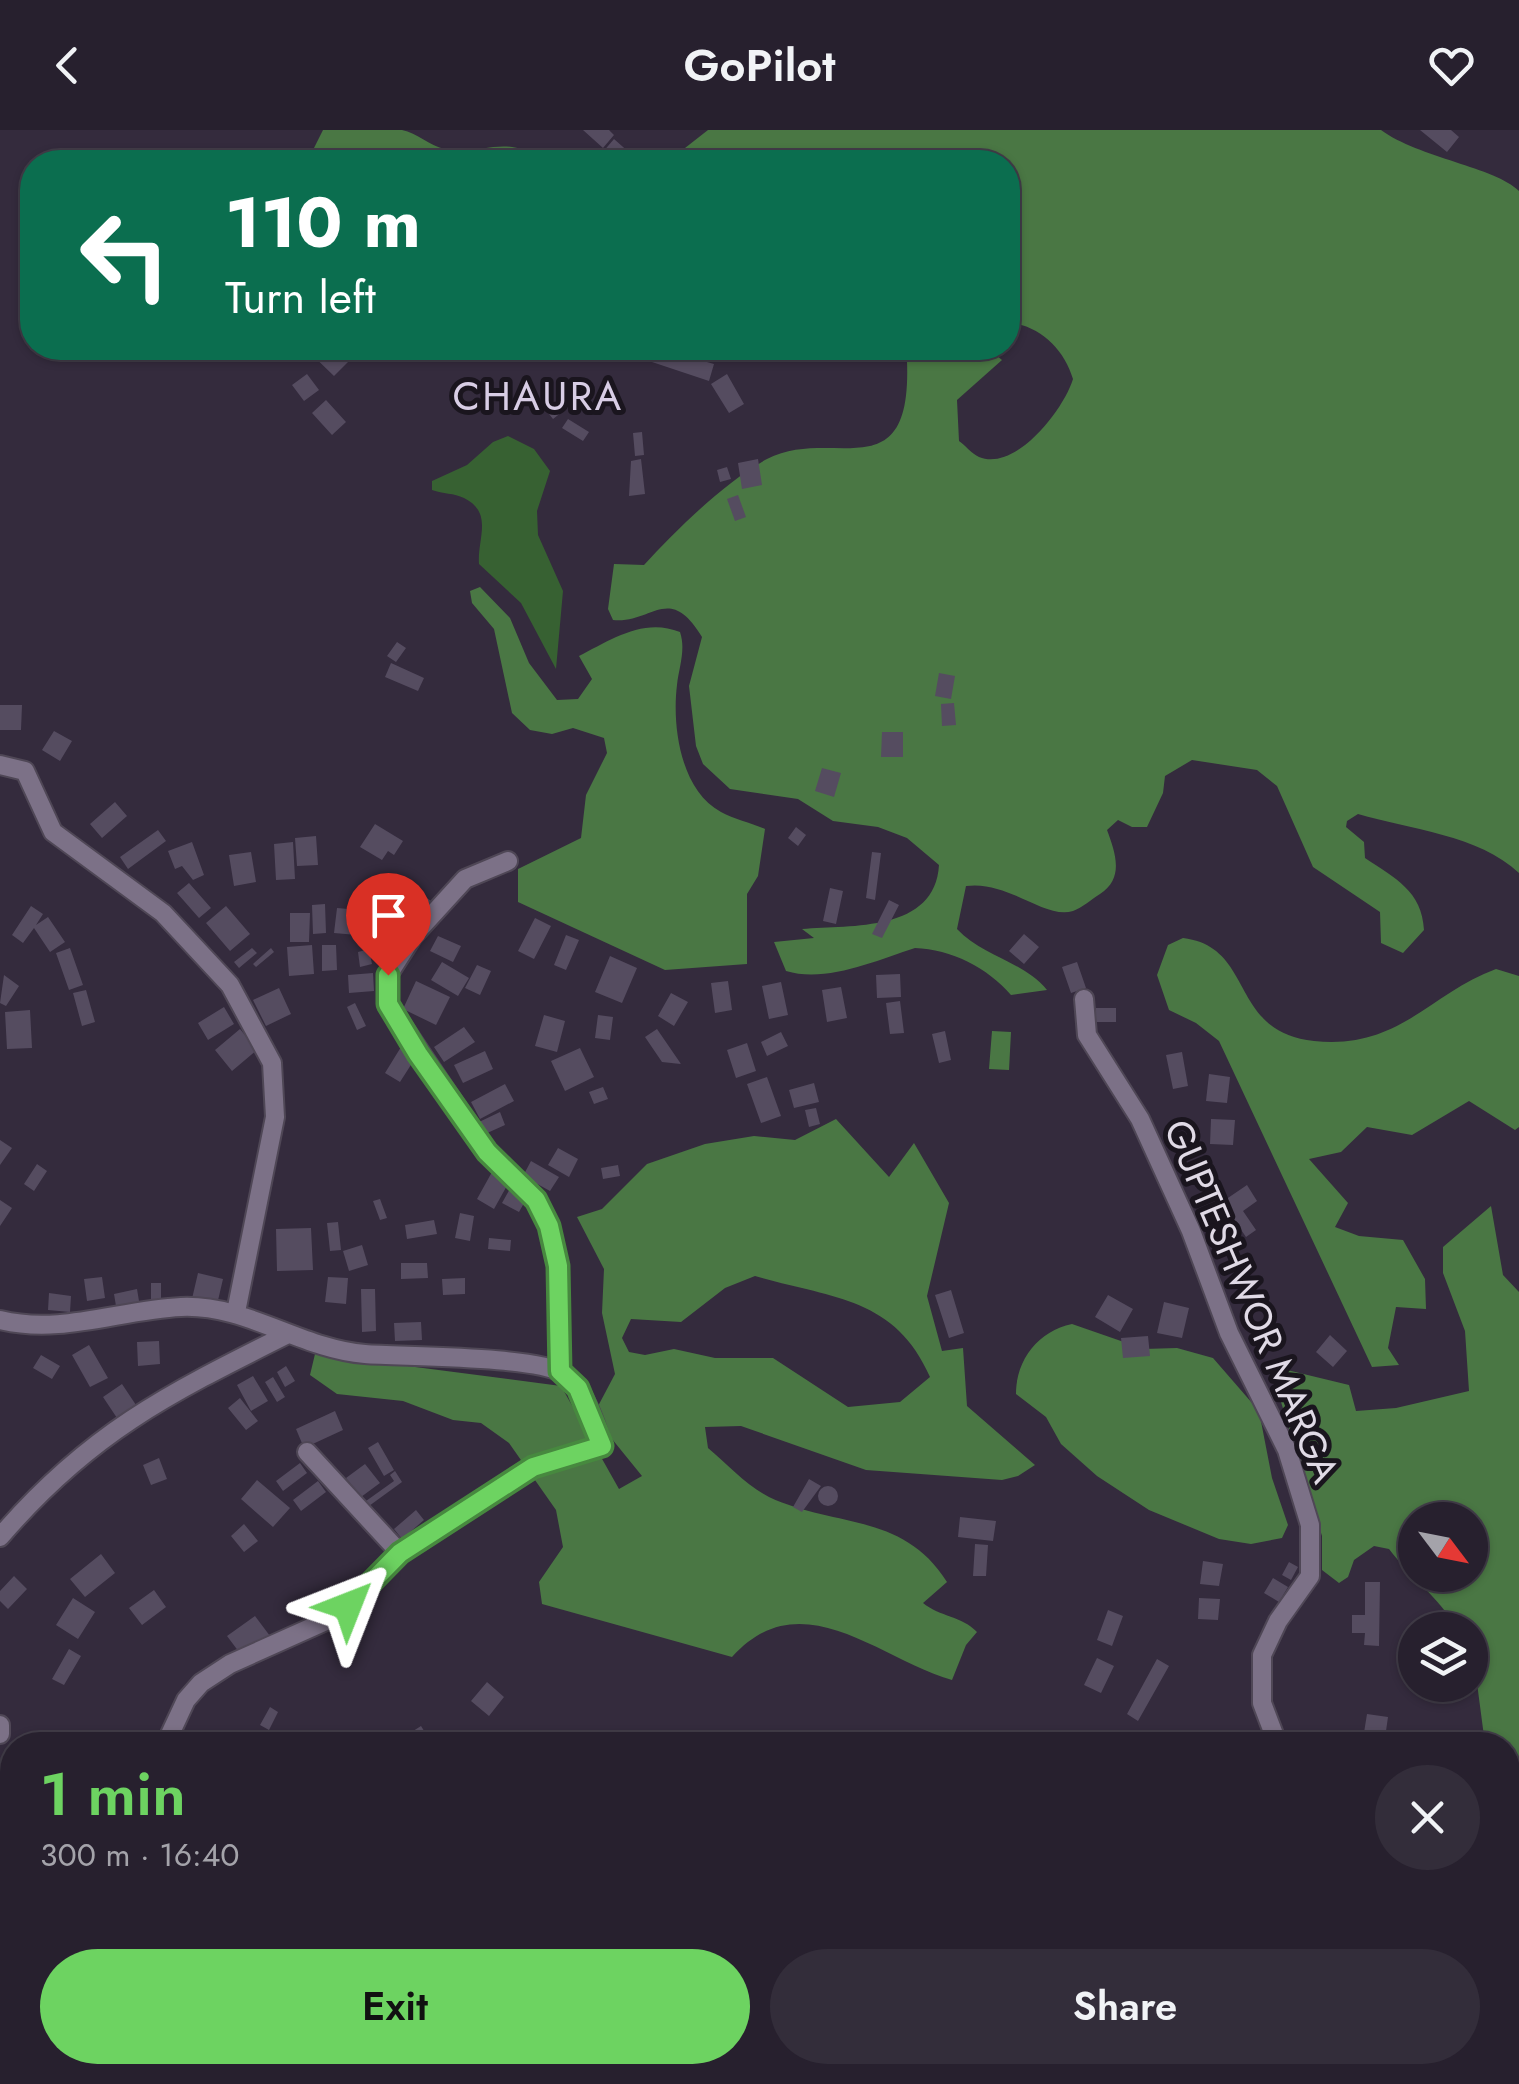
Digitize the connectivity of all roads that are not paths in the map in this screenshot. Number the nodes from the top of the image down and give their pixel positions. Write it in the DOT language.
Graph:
graph roads {
  1 [pos="0,764"];
  2 [pos="508,861"];
  3 [pos="1084,999"];
  4 [pos="236,1312"];
  5 [pos="0,1320"];
  6 [pos="288,1334"];
  7 [pos="560,1371"];
  8 [pos="307,1452"];
  9 [pos="0,1537"];
  10 [pos="400,1553"];
  11 [pos="0,1724"];
  12 [pos="171,1732"];
  13 [pos="1273,1732"];
  14 [pos="0,1734"];
  1 -- 4 [label="street"];
  2 -- 7 [label="street"];
  3 -- 13 [label="street, GUPTESHWOR MARGA"];
  4 -- 5 [label="street"];
  4 -- 6 [label="street"];
  6 -- 7 [label="street"];
  6 -- 9 [label="street"];
  7 -- 10 [label="street"];
  8 -- 10 [label="street"];
  10 -- 12 [label="street"];
  11 -- 14 [label="street"];
}
